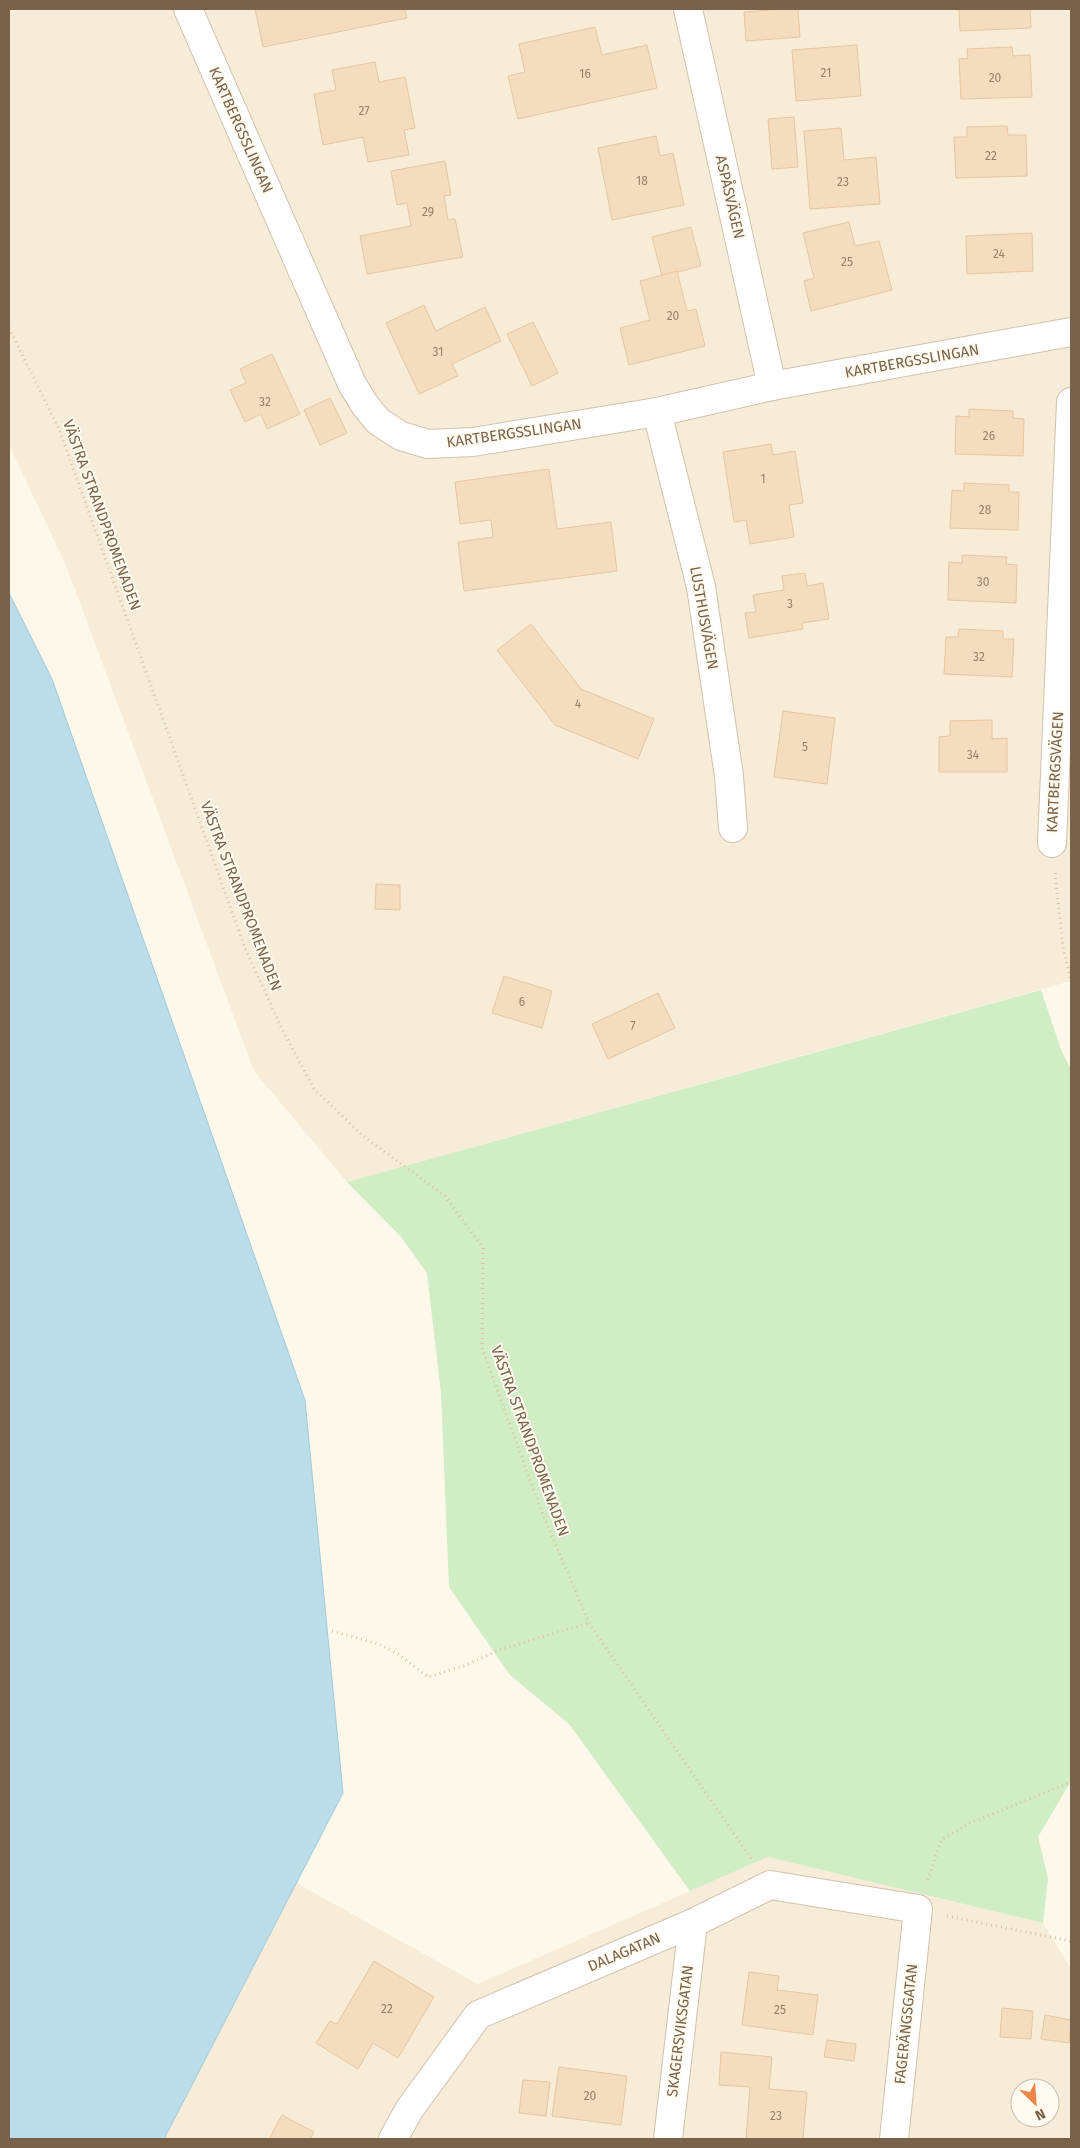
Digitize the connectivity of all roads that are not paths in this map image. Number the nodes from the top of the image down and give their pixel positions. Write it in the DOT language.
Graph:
graph roads {
  1 [pos="188,9"];
  2 [pos="688,9"];
  3 [pos="1071,332"];
  4 [pos="772,386"];
  5 [pos="1071,402"];
  6 [pos="657,412"];
  7 [pos="733,828"];
  8 [pos="1052,843"];
  9 [pos="918,1910"];
  10 [pos="693,1923"];
  11 [pos="393,2139"];
  12 [pos="668,2139"];
  13 [pos="894,2139"];
  1 -- 6 [label="street, KARTBERGSSLINGAN"];
  2 -- 4 [label="street, ASPÅSVÄGEN"];
  3 -- 4 [label="street, KARTBERGSSLINGAN"];
  4 -- 6 [label="street, KARTBERGSSLINGAN"];
  5 -- 8 [label="street, KARTBERGSVÄGEN"];
  6 -- 7 [label="street, LUSTHUSVÄGEN"];
  9 -- 10 [label="street, DALAGATAN"];
  9 -- 13 [label="street, FAGERÄNGSGATAN"];
  10 -- 11 [label="street, DALAGATAN"];
  10 -- 12 [label="street, SKAGERSVIKSGATAN"];
}
